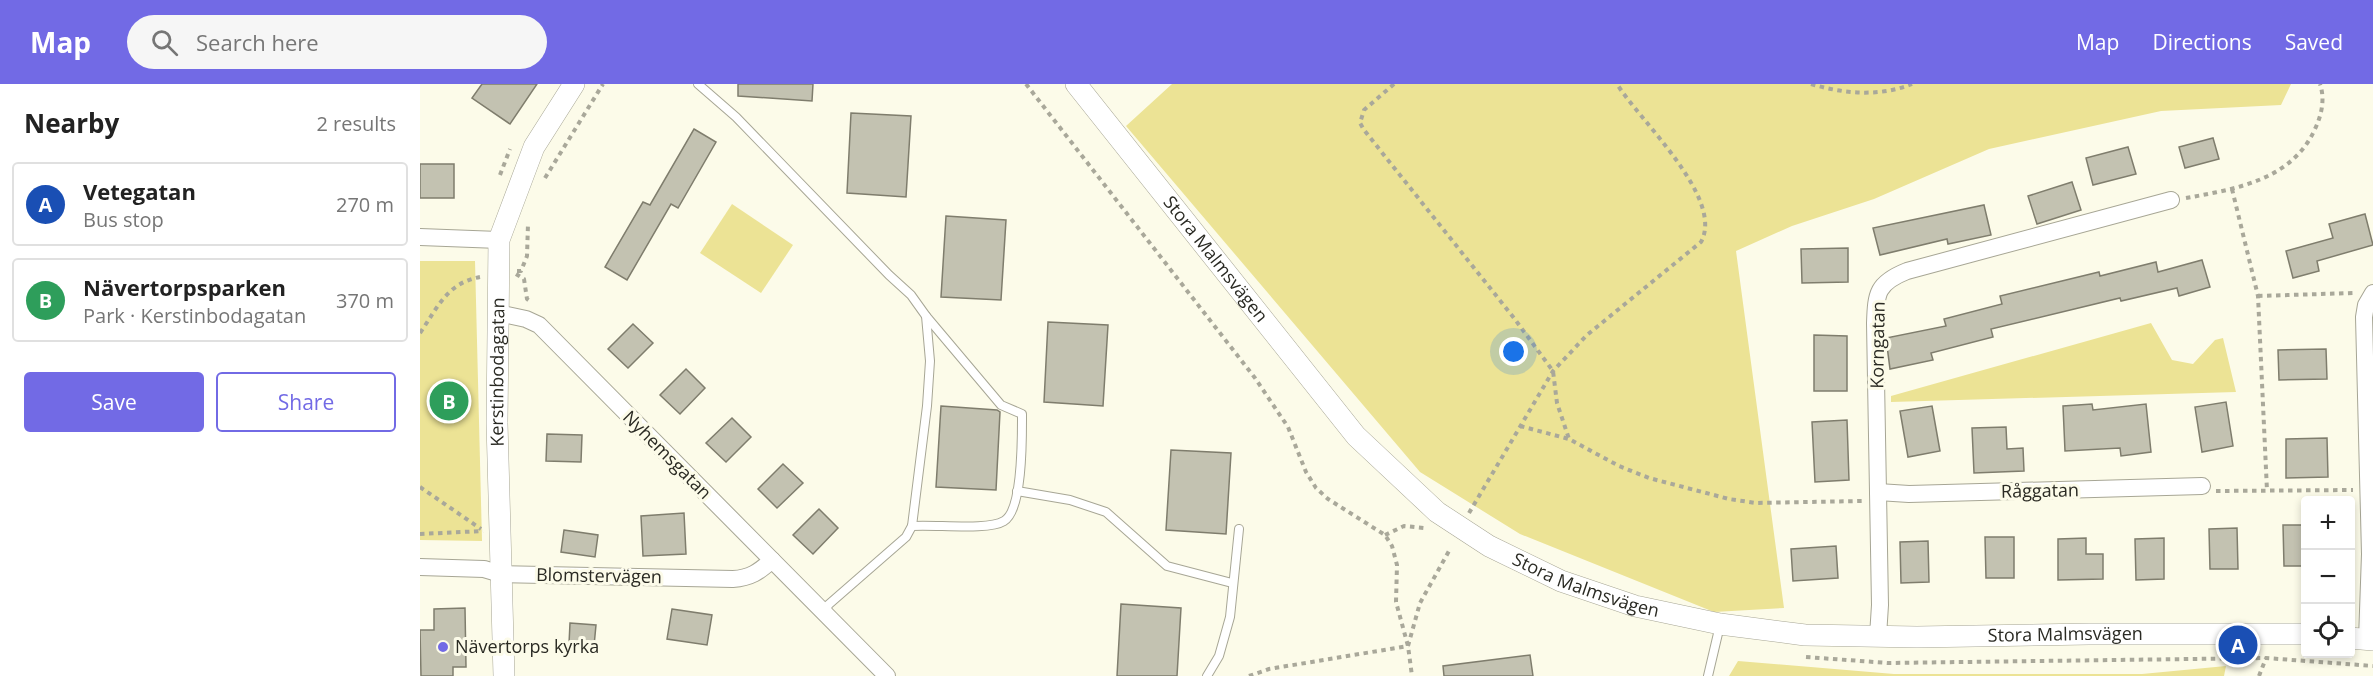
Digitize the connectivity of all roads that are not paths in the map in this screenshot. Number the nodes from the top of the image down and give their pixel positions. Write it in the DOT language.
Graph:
graph roads {
  1 [pos="574,84"];
  2 [pos="1076,84"];
  3 [pos="699,85"];
  4 [pos="2171,200"];
  5 [pos="420,237"];
  6 [pos="499,240"];
  7 [pos="2372,294"];
  8 [pos="498,313"];
  9 [pos="926,316"];
  10 [pos="2202,486"];
  11 [pos="1017,491"];
  12 [pos="1878,492"];
  13 [pos="912,526"];
  14 [pos="1239,529"];
  15 [pos="772,560"];
  16 [pos="420,567"];
  17 [pos="501,574"];
  18 [pos="1232,583"];
  19 [pos="825,615"];
  20 [pos="1720,624"];
  21 [pos="2301,634"];
  22 [pos="1878,636"];
  23 [pos="2364,639"];
  24 [pos="504,676"];
  25 [pos="887,676"];
  26 [pos="1207,676"];
  27 [pos="1708,676"];
  1 -- 6 [label="street, Kerstinbodagatan"];
  2 -- 20 [label="street, Stora Malmsvägen"];
  3 -- 9 [label="lane"];
  4 -- 12 [label="street, Korngatan"];
  5 -- 6 [label="street"];
  6 -- 8 [label="street, Kerstinbodagatan"];
  7 -- 23 [label="street"];
  8 -- 15 [label="street, Nyhemsgatan"];
  8 -- 17 [label="street, Kerstinbodagatan"];
  9 -- 11 [label="lane"];
  9 -- 13 [label="lane"];
  10 -- 12 [label="street, Råggatan"];
  11 -- 13 [label="lane"];
  11 -- 18 [label="lane"];
  12 -- 22 [label="street, Korngatan"];
  13 -- 19 [label="lane"];
  14 -- 18 [label="lane"];
  15 -- 17 [label="street, Blomstervägen"];
  15 -- 19 [label="street, Nyhemsgatan"];
  16 -- 17 [label="street, Blomstervägen"];
  17 -- 24 [label="street, Kerstinbodagatan"];
  18 -- 26 [label="lane"];
  19 -- 25 [label="street, Nyhemsgatan"];
  20 -- 22 [label="street, Stora Malmsvägen"];
  20 -- 27 [label="lane"];
  21 -- 22 [label="street, Stora Malmsvägen"];
}
